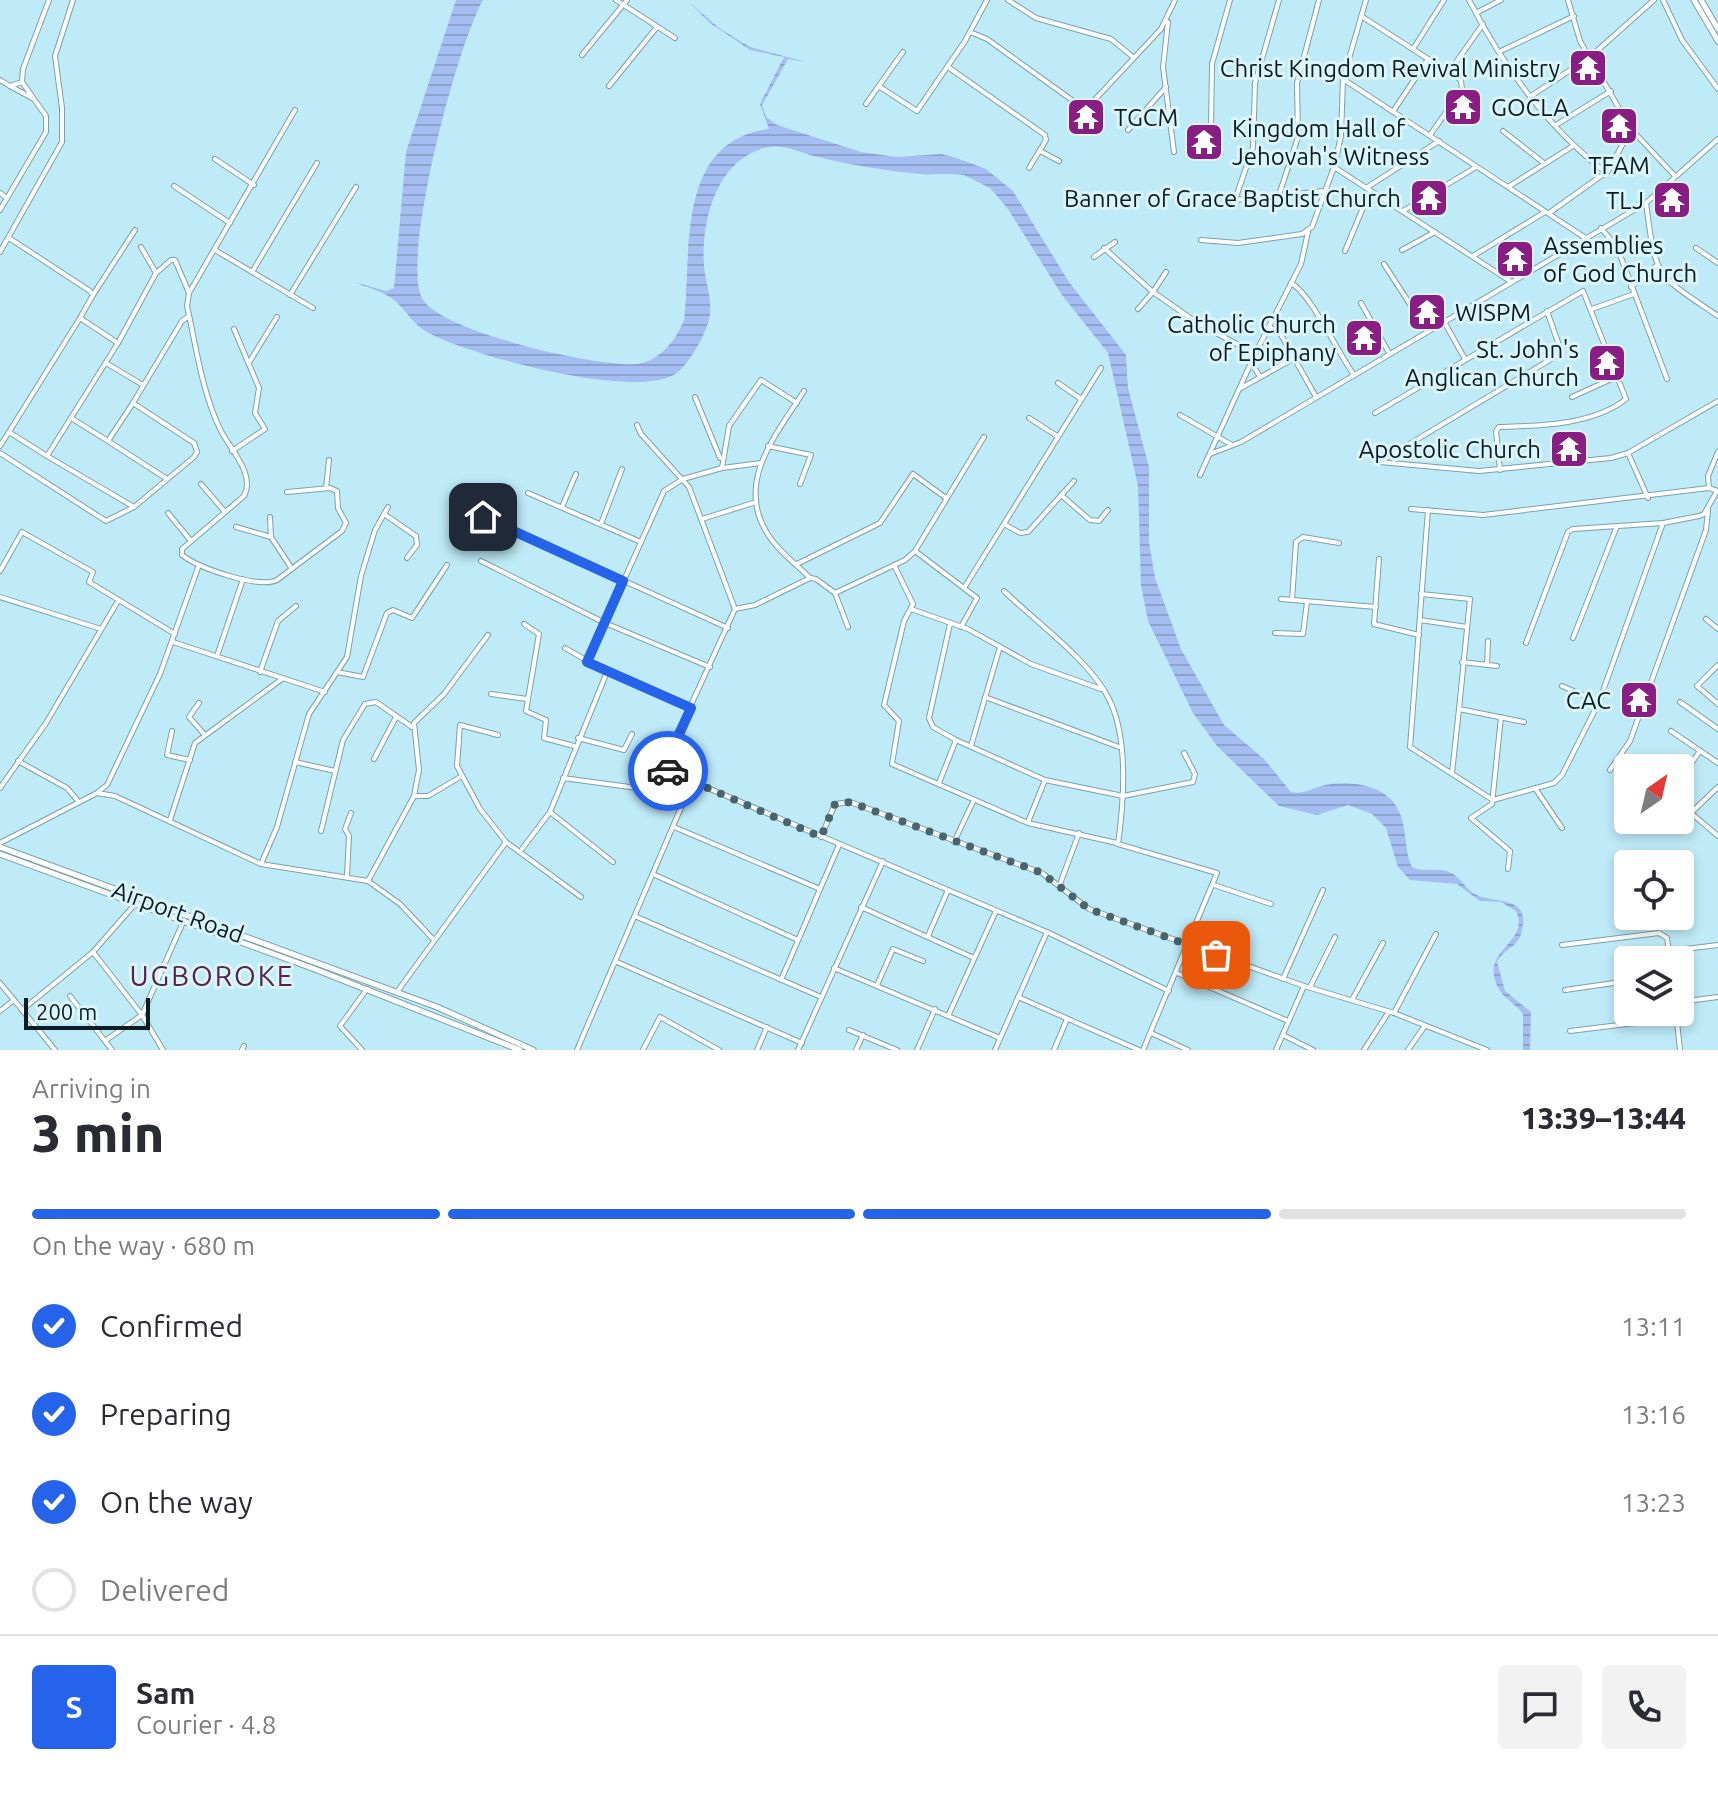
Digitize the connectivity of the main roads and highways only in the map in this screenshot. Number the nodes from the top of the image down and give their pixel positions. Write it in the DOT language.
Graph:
graph roads {
  1 [pos="1694,0"];
  2 [pos="1701,0"];
  3 [pos="1718,29"];
  4 [pos="1718,41"];
  5 [pos="0,845"];
  6 [pos="0,854"];
  7 [pos="57,871"];
  8 [pos="519,1050"];
  9 [pos="533,1050"];
  1 -- 4 [label="main road"];
  2 -- 3 [label="main road"];
  5 -- 7 [label="main road, Airport Road"];
  6 -- 7 [label="main road, Airport Road"];
  7 -- 8 [label="main road, Airport Road"];
  7 -- 9 [label="main road, Airport Road"];
}
